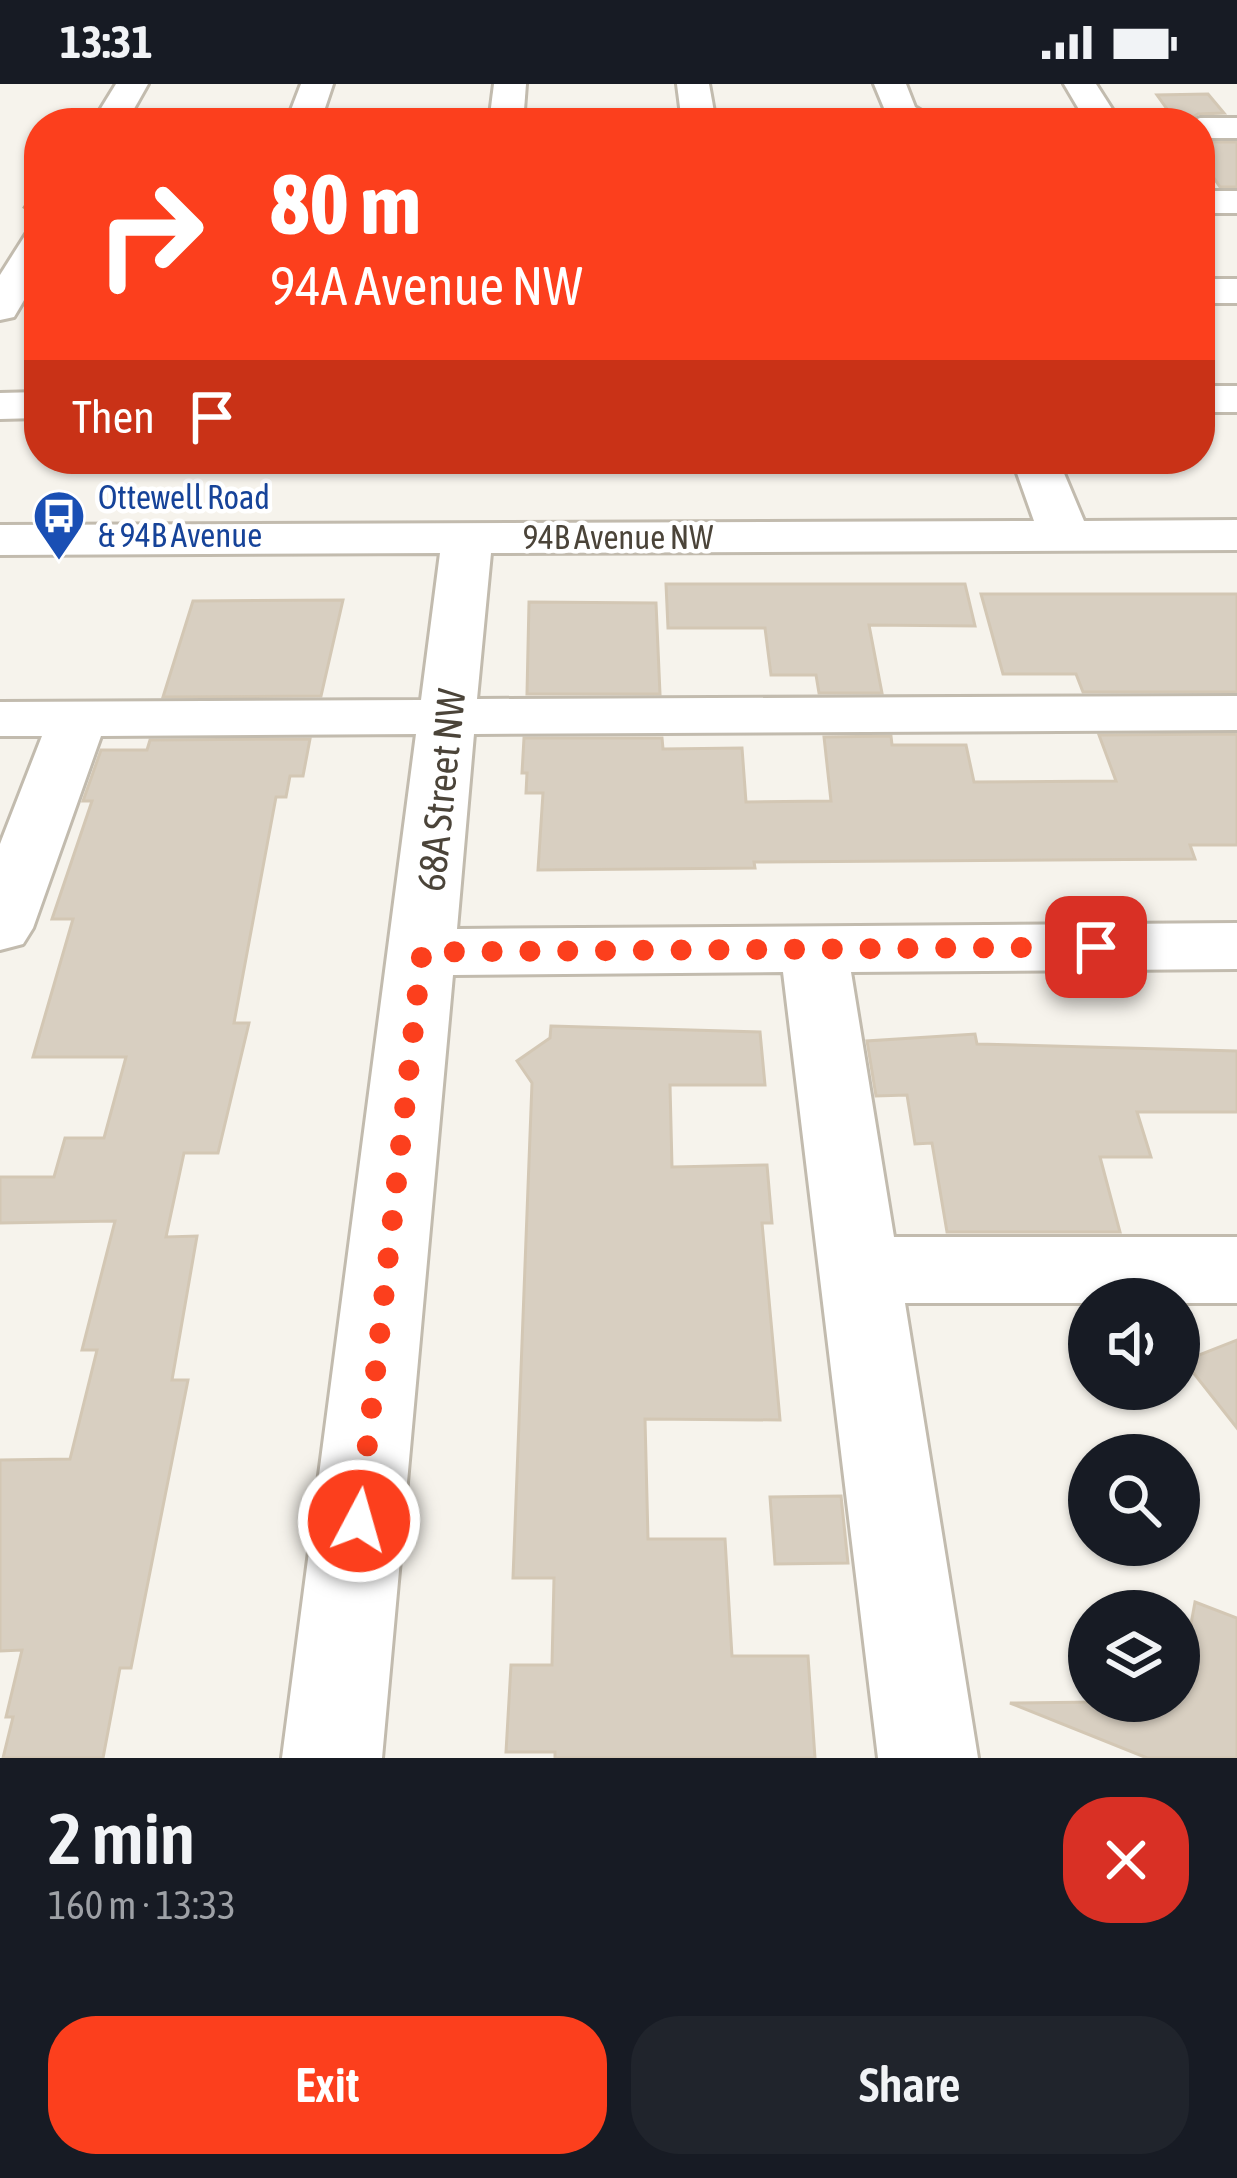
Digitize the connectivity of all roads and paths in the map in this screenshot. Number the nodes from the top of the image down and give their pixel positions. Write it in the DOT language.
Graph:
graph roads {
  1 [pos="24,266"];
  2 [pos="2,302"];
  3 [pos="1041,474"];
  4 [pos="1237,535"];
  5 [pos="1065,536"];
  6 [pos="467,537"];
  7 [pos="0,540"];
  8 [pos="1237,713"];
  9 [pos="449,718"];
  10 [pos="0,719"];
  11 [pos="78,719"];
  12 [pos="0,928"];
  13 [pos="1237,946"];
  14 [pos="814,949"];
  15 [pos="422,952"];
  16 [pos="856,1270"];
  17 [pos="1237,1270"];
  18 [pos="332,1758"];
  19 [pos="928,1758"];
  1 -- 2 [label="street"];
  3 -- 5 [label="street"];
  4 -- 5 [label="street, 94B Avenue NW"];
  5 -- 6 [label="street, 94B Avenue NW"];
  6 -- 7 [label="street, 94B Avenue NW"];
  6 -- 9 [label="street, 68A Street NW"];
  8 -- 9 [label="street"];
  9 -- 11 [label="street"];
  9 -- 15 [label="street, 68A Street NW"];
  10 -- 11 [label="street"];
  11 -- 12 [label="street"];
  13 -- 14 [label="street"];
  14 -- 15 [label="street"];
  14 -- 16 [label="street"];
  15 -- 18 [label="street, 68A Street NW"];
  16 -- 17 [label="street"];
  16 -- 19 [label="street"];
}
